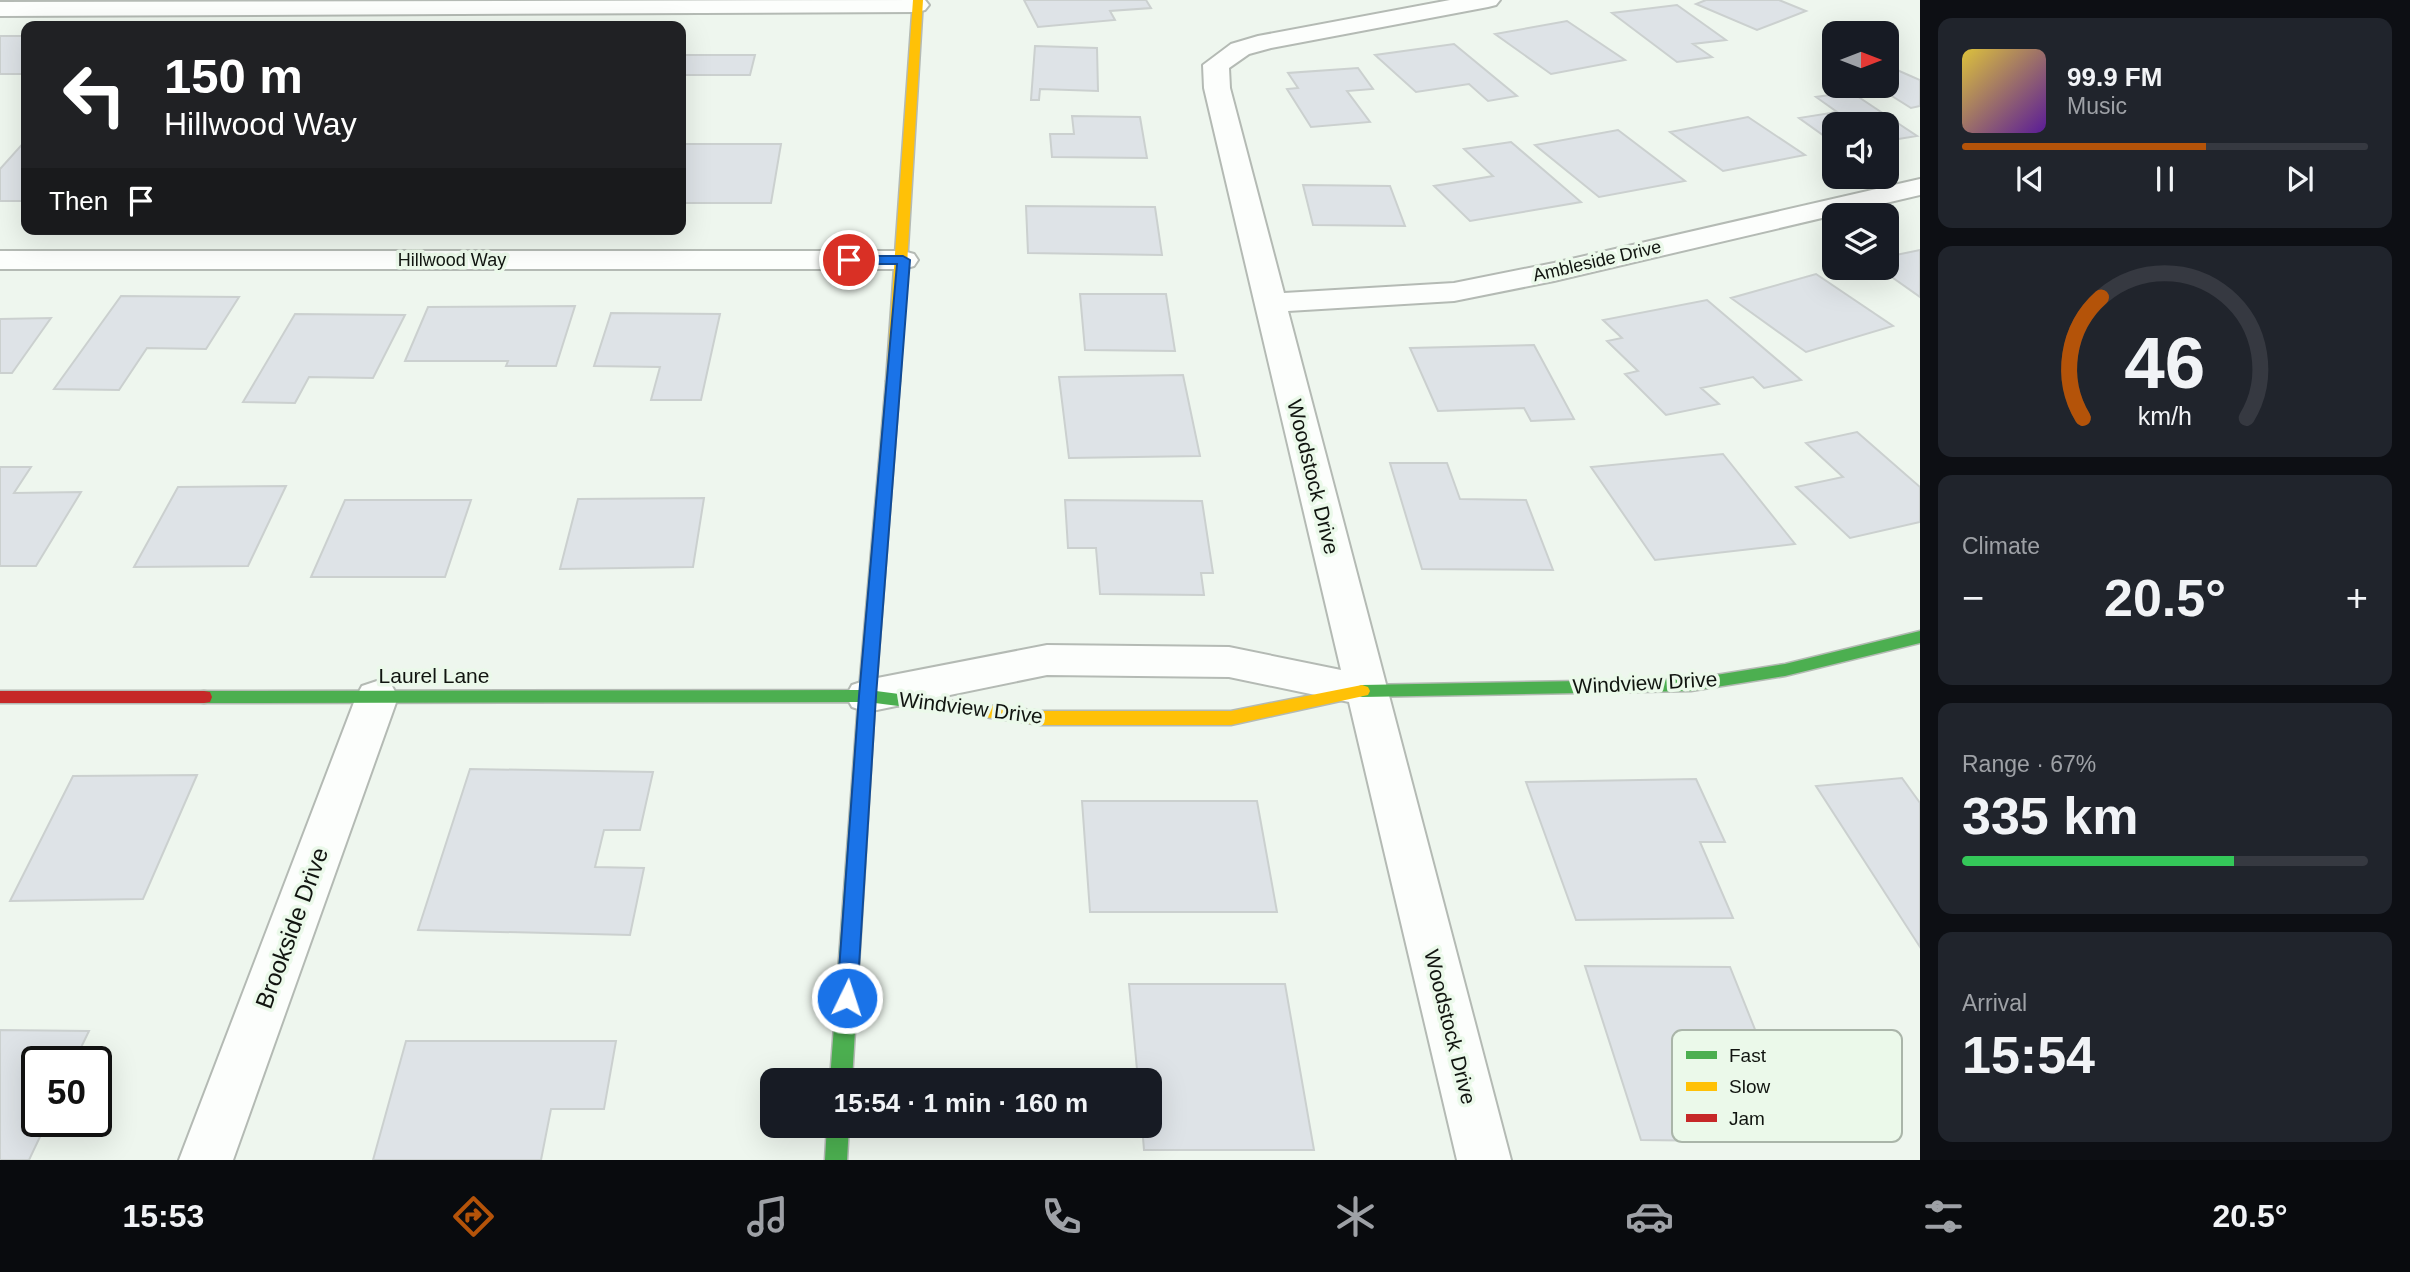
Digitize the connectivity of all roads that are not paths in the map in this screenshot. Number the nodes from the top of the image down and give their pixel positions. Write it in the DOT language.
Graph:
graph roads {
  1 [pos="1488,0"];
  2 [pos="917,3"];
  3 [pos="0,9"];
  4 [pos="1920,187"];
  5 [pos="0,260"];
  6 [pos="903,260"];
  7 [pos="1270,303"];
  8 [pos="1920,637"];
  9 [pos="1365,690"];
  10 [pos="867,696"];
  11 [pos="0,697"];
  12 [pos="377,697"];
  13 [pos="842,1068"];
  14 [pos="837,1138"];
  15 [pos="206,1160"];
  16 [pos="836,1160"];
  17 [pos="1484,1160"];
  1 -- 7 [label="street, Woodstock Drive"];
  2 -- 3 [label="street"];
  2 -- 6 [label="main road"];
  4 -- 7 [label="street, Ambleside Drive"];
  5 -- 6 [label="street, Hillwood Way"];
  6 -- 10 [label="main road"];
  7 -- 9 [label="street, Woodstock Drive"];
  8 -- 9 [label="main road, Windview Drive"];
  9 -- 10 [label="main road, Windview Drive"];
  9 -- 10 [label="street, Windview Drive"];
  9 -- 17 [label="street, Woodstock Drive"];
  10 -- 12 [label="main road, Laurel Lane"];
  10 -- 13 [label="main road"];
  11 -- 12 [label="main road, Laurel Lane"];
  12 -- 15 [label="street, Brookside Drive"];
  14 -- 16 [label="main road"];
}
